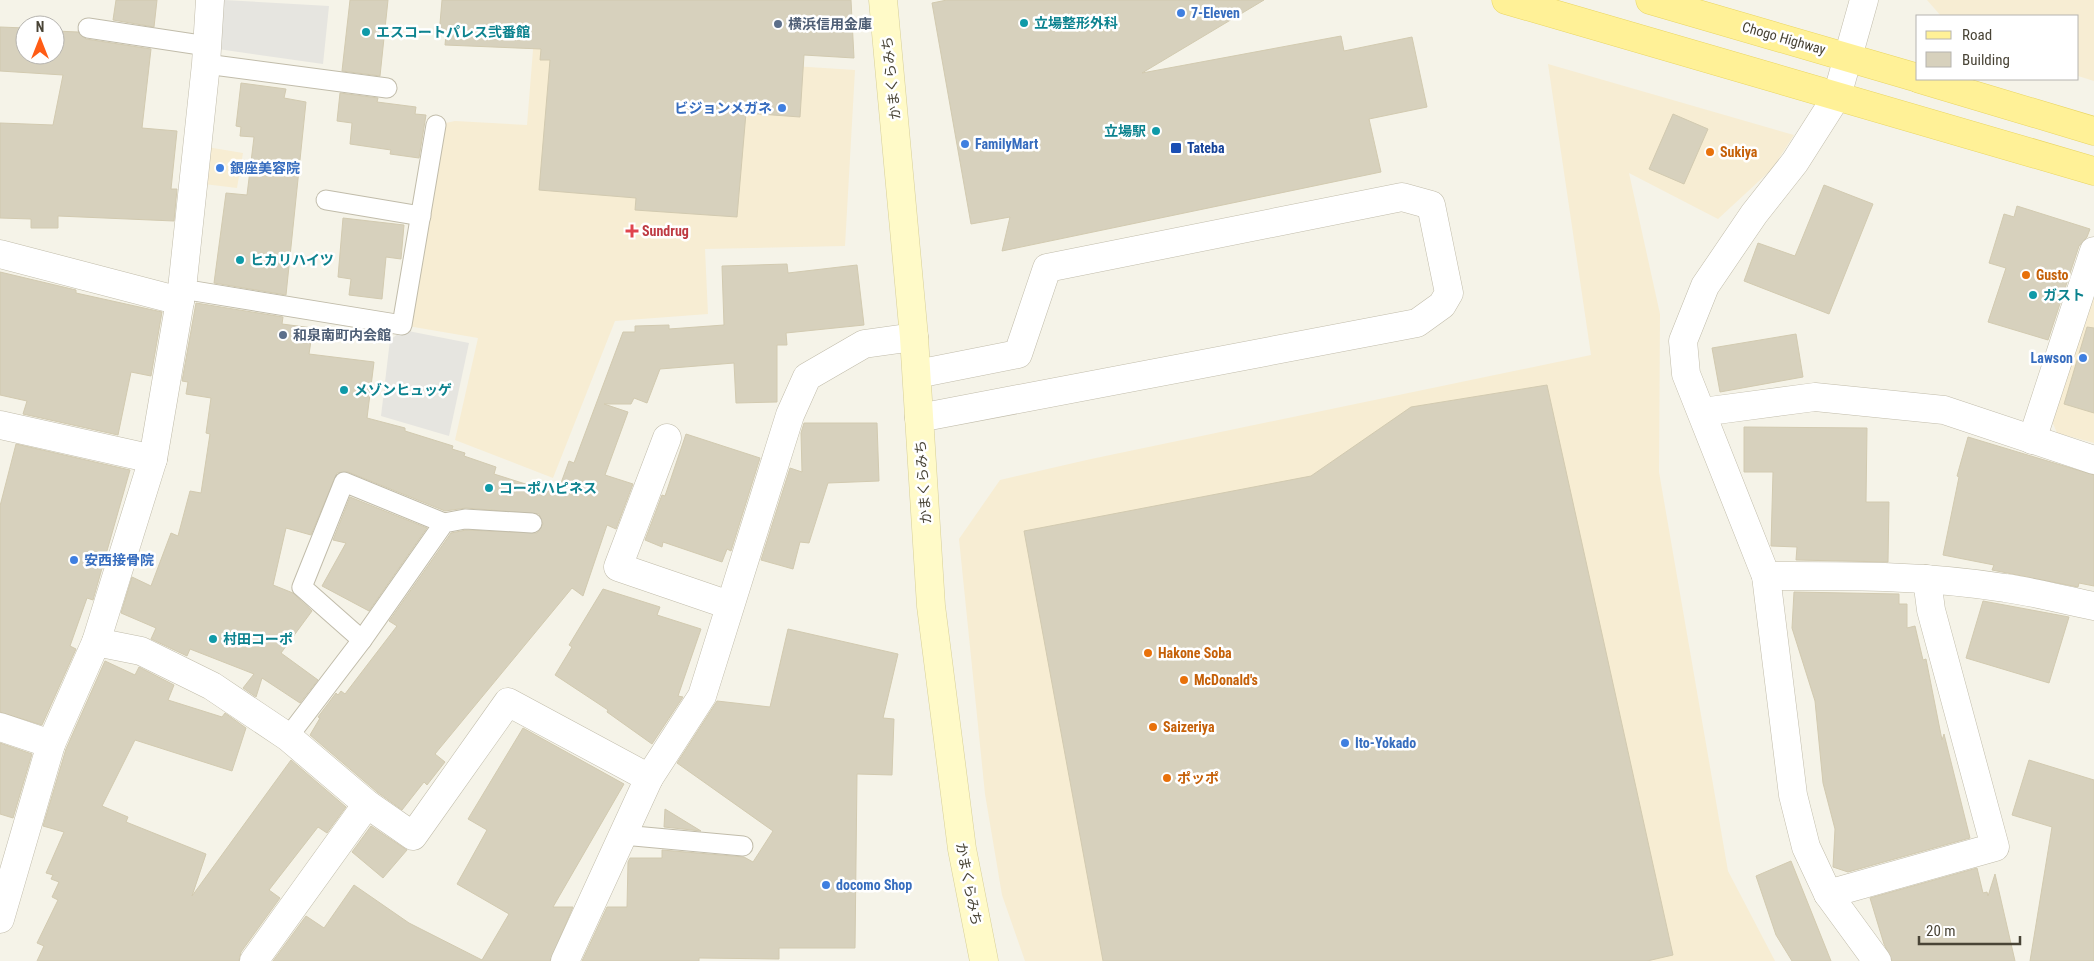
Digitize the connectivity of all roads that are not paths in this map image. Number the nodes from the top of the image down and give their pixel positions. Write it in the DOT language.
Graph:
graph roads {
  1 [pos="210,0"];
  2 [pos="883,0"];
  3 [pos="1506,0"];
  4 [pos="1650,0"];
  5 [pos="1864,0"];
  6 [pos="88,28"];
  7 [pos="207,55"];
  8 [pos="1849,56"];
  9 [pos="1916,77"];
  10 [pos="1926,80"];
  11 [pos="386,88"];
  12 [pos="1837,96"];
  13 [pos="436,125"];
  14 [pos="2094,131"];
  15 [pos="2094,171"];
  16 [pos="326,200"];
  17 [pos="420,216"];
  18 [pos="2094,251"];
  19 [pos="0,254"];
  20 [pos="181,295"];
  21 [pos="914,338"];
  22 [pos="916,374"];
  23 [pos="1702,412"];
  24 [pos="919,418"];
  25 [pos="0,425"];
  26 [pos="667,438"];
  27 [pos="2032,440"];
  28 [pos="153,459"];
  29 [pos="2094,460"];
  30 [pos="444,523"];
  31 [pos="532,523"];
  32 [pos="1766,576"];
  33 [pos="1927,579"];
  34 [pos="729,605"];
  35 [pos="2094,606"];
  36 [pos="362,640"];
  37 [pos="96,642"];
  38 [pos="0,727"];
  39 [pos="288,737"];
  40 [pos="51,744"];
  41 [pos="649,778"];
  42 [pos="367,804"];
  43 [pos="623,835"];
  44 [pos="743,846"];
  45 [pos="1828,894"];
  46 [pos="0,918"];
  47 [pos="254,961"];
  48 [pos="565,961"];
  49 [pos="984,961"];
  50 [pos="1877,961"];
  1 -- 7 [label="street"];
  2 -- 21 [label="main road, かまくらみち"];
  3 -- 12 [label="main road"];
  4 -- 8 [label="main road, Chogo Highway"];
  5 -- 8 [label="street"];
  6 -- 7 [label="lane"];
  7 -- 11 [label="lane"];
  7 -- 20 [label="street"];
  8 -- 9 [label="main road, Chogo Highway"];
  8 -- 12 [label="street"];
  10 -- 14 [label="main road, Chogo Highway"];
  12 -- 15 [label="main road"];
  12 -- 23 [label="street"];
  13 -- 17 [label="lane"];
  16 -- 17 [label="lane"];
  17 -- 20 [label="lane"];
  18 -- 27 [label="street"];
  19 -- 20 [label="street"];
  20 -- 28 [label="street"];
  21 -- 22 [label="main road, かまくらみち"];
  21 -- 34 [label="street"];
  22 -- 24 [label="main road, かまくらみち"];
  22 -- 24 [label="street"];
  23 -- 27 [label="street"];
  23 -- 32 [label="street"];
  24 -- 49 [label="main road, かまくらみち"];
  25 -- 28 [label="street"];
  26 -- 34 [label="street"];
  27 -- 29 [label="street"];
  28 -- 37 [label="street"];
  30 -- 31 [label="lane"];
  30 -- 36 [label="lane"];
  30 -- 36 [label="lane"];
  32 -- 33 [label="street"];
  32 -- 45 [label="street"];
  33 -- 35 [label="street"];
  33 -- 45 [label="street"];
  34 -- 41 [label="street"];
  36 -- 39 [label="lane"];
  37 -- 39 [label="street"];
  37 -- 40 [label="street"];
  38 -- 40 [label="street"];
  39 -- 42 [label="street"];
  40 -- 46 [label="street"];
  41 -- 42 [label="street"];
  41 -- 43 [label="street"];
  42 -- 47 [label="street"];
  43 -- 44 [label="lane"];
  43 -- 48 [label="street"];
  45 -- 50 [label="street"];
}
